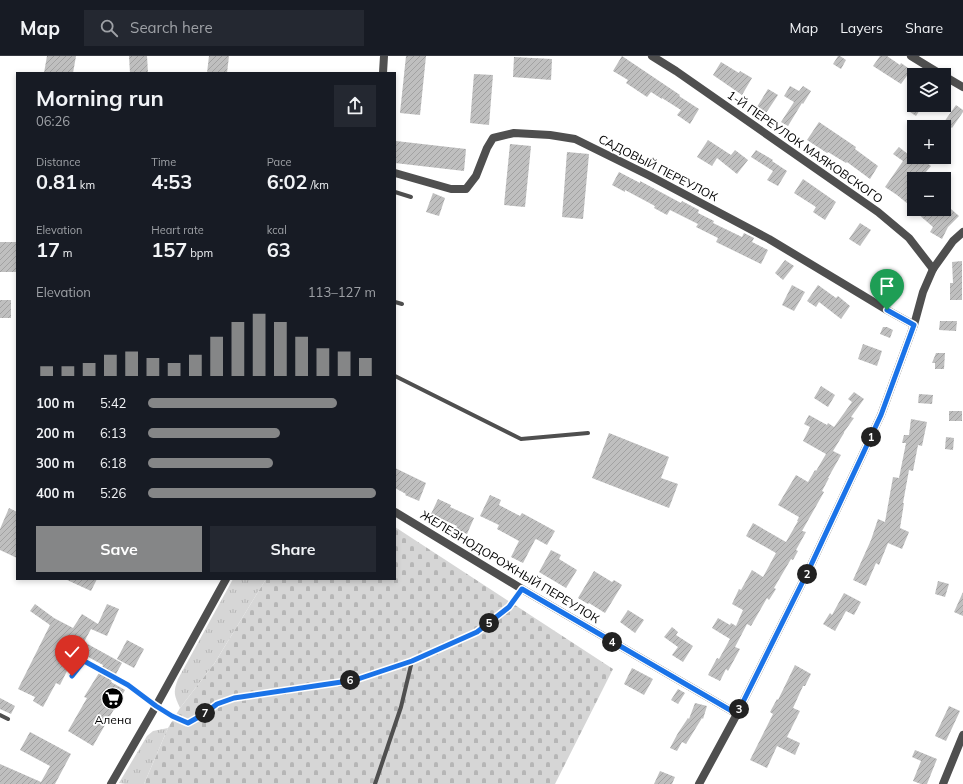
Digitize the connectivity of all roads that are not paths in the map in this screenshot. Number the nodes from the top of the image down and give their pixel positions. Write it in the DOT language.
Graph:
graph roads {
  1 [pos="384,56"];
  2 [pos="652,56"];
  3 [pos="911,56"];
  4 [pos="930,68"];
  5 [pos="383,72"];
  6 [pos="951,80"];
  7 [pos="963,87"];
  8 [pos="396,173"];
  9 [pos="396,192"];
  10 [pos="411,197"];
  11 [pos="963,232"];
  12 [pos="933,269"];
  13 [pos="396,302"];
  14 [pos="402,304"];
  15 [pos="914,325"];
  16 [pos="396,376"];
  17 [pos="588,433"];
  18 [pos="396,513"];
  19 [pos="225,580"];
  20 [pos="522,589"];
  21 [pos="412,661"];
  22 [pos="72,676"];
  23 [pos="156,706"];
  24 [pos="737,714"];
  25 [pos="0,715"];
  26 [pos="8,719"];
  27 [pos="963,735"];
  28 [pos="111,784"];
  29 [pos="375,784"];
  30 [pos="699,784"];
  31 [pos="942,784"];
  1 -- 5 [label="street"];
  2 -- 12 [label="street, 1-Й ПЕРЕУЛОК МАЯКОВСКОГО"];
  3 -- 4 [label="street"];
  6 -- 7 [label="street"];
  8 -- 15 [label="street, САДОВЫЙ ПЕРЕУЛОК"];
  9 -- 10 [label="lane"];
  11 -- 12 [label="street"];
  12 -- 15 [label="street"];
  13 -- 14 [label="lane"];
  15 -- 24 [label="street"];
  16 -- 17 [label="lane"];
  18 -- 20 [label="street, ЖЕЛЕЗНОДОРОЖНЫЙ ПЕРЕУЛОК"];
  19 -- 23 [label="street"];
  20 -- 21 [label="lane"];
  20 -- 24 [label="street, ЖЕЛЕЗНОДОРОЖНЫЙ ПЕРЕУЛОК"];
  21 -- 23 [label="lane"];
  21 -- 29 [label="lane"];
  22 -- 23 [label="lane"];
  23 -- 28 [label="street"];
  24 -- 30 [label="street"];
  25 -- 26 [label="lane"];
  27 -- 31 [label="street"];
}
